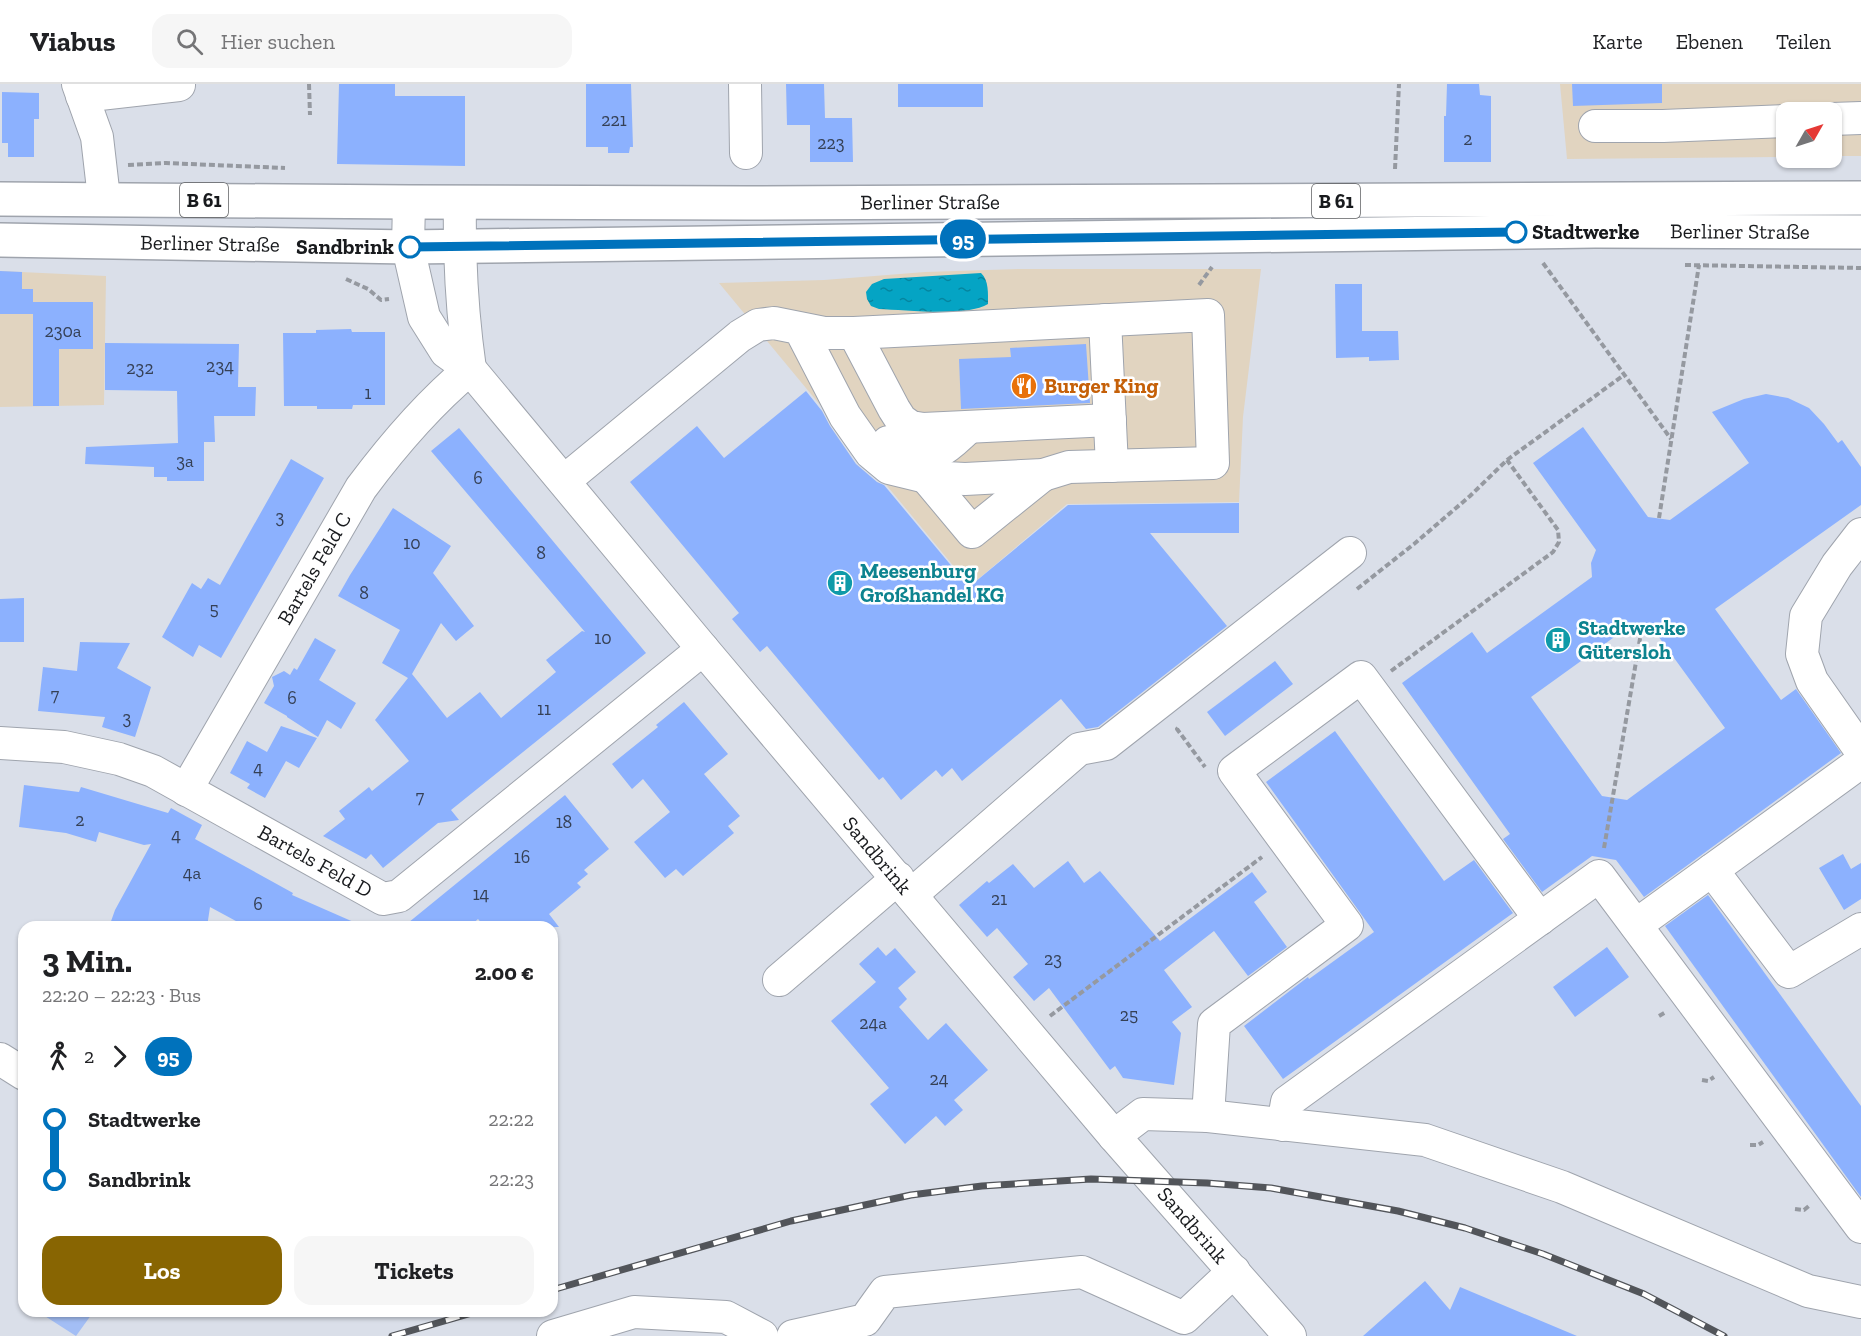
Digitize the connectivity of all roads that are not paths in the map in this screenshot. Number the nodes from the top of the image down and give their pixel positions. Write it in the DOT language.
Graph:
graph roads {
  1 [pos="745,84"];
  2 [pos="179,85"];
  3 [pos="80,90"];
  4 [pos="1861,118"];
  5 [pos="1842,119"];
  6 [pos="1776,121"];
  7 [pos="1595,126"];
  8 [pos="746,153"];
  9 [pos="104,198"];
  10 [pos="1861,198"];
  11 [pos="0,199"];
  12 [pos="408,202"];
  13 [pos="460,202"];
  14 [pos="1861,232"];
  15 [pos="0,240"];
  16 [pos="459,246"];
  17 [pos="408,247"];
  18 [pos="1105,320"];
  19 [pos="826,332"];
  20 [pos="470,369"];
  21 [pos="1110,420"];
  22 [pos="1112,466"];
  23 [pos="1043,475"];
  24 [pos="926,477"];
  25 [pos="564,481"];
  26 [pos="1861,534"];
  27 [pos="1350,553"];
  28 [pos="703,649"];
  29 [pos="0,743"];
  30 [pos="1861,751"];
  31 [pos="1861,762"];
  32 [pos="186,790"];
  33 [pos="1712,870"];
  34 [pos="905,886"];
  35 [pos="1540,919"];
  36 [pos="1636,925"];
  37 [pos="1861,929"];
  38 [pos="779,980"];
  39 [pos="0,1059"];
  40 [pos="18,1070"];
  41 [pos="1208,1116"];
  42 [pos="1283,1125"];
  43 [pos="1114,1136"];
  44 [pos="1861,1227"];
  45 [pos="1234,1271"];
  46 [pos="1861,1302"];
  47 [pos="553,1336"];
  48 [pos="762,1336"];
  49 [pos="793,1336"];
  50 [pos="1290,1336"];
  1 -- 8 [label="street"];
  2 -- 3 [label="street"];
  3 -- 9 [label="street"];
  4 -- 5 [label="street"];
  6 -- 7 [label="street"];
  9 -- 11 [label="main road, Berliner Straße / B 61"];
  9 -- 12 [label="main road, Berliner Straße / B 61"];
  10 -- 13 [label="main road, Berliner Straße / B 61"];
  12 -- 13 [label="main road, Berliner Straße / B 61"];
  12 -- 17 [label="street, Sandbrink"];
  13 -- 16 [label="street"];
  14 -- 16 [label="main road, Berliner Straße / B 61"];
  15 -- 17 [label="main road, Berliner Straße / B 61"];
  16 -- 17 [label="main road, Berliner Straße / B 61"];
  16 -- 20 [label="street"];
  17 -- 20 [label="street, Sandbrink"];
  18 -- 19 [label="street"];
  18 -- 21 [label="street"];
  18 -- 22 [label="street"];
  19 -- 21 [label="street"];
  19 -- 24 [label="street"];
  19 -- 25 [label="street"];
  20 -- 25 [label="street, Sandbrink"];
  20 -- 32 [label="street, Bartels Feld C"];
  21 -- 22 [label="street"];
  22 -- 23 [label="street"];
  23 -- 24 [label="street"];
  23 -- 24 [label="street"];
  25 -- 28 [label="street, Sandbrink"];
  26 -- 30 [label="street"];
  27 -- 34 [label="street"];
  28 -- 32 [label="street, Bartels Feld D"];
  28 -- 34 [label="street, Sandbrink"];
  29 -- 32 [label="street, Bartels Feld D"];
  31 -- 33 [label="street"];
  33 -- 36 [label="street"];
  33 -- 37 [label="street"];
  34 -- 38 [label="street"];
  34 -- 43 [label="street, Sandbrink"];
  35 -- 36 [label="street"];
  35 -- 41 [label="street"];
  35 -- 42 [label="street"];
  36 -- 44 [label="street"];
  39 -- 40 [label="street"];
  41 -- 42 [label="street"];
  41 -- 43 [label="street"];
  42 -- 46 [label="street"];
  43 -- 45 [label="street, Sandbrink"];
  45 -- 49 [label="street"];
  45 -- 50 [label="street, Sandbrink"];
  47 -- 48 [label="street"];
}
